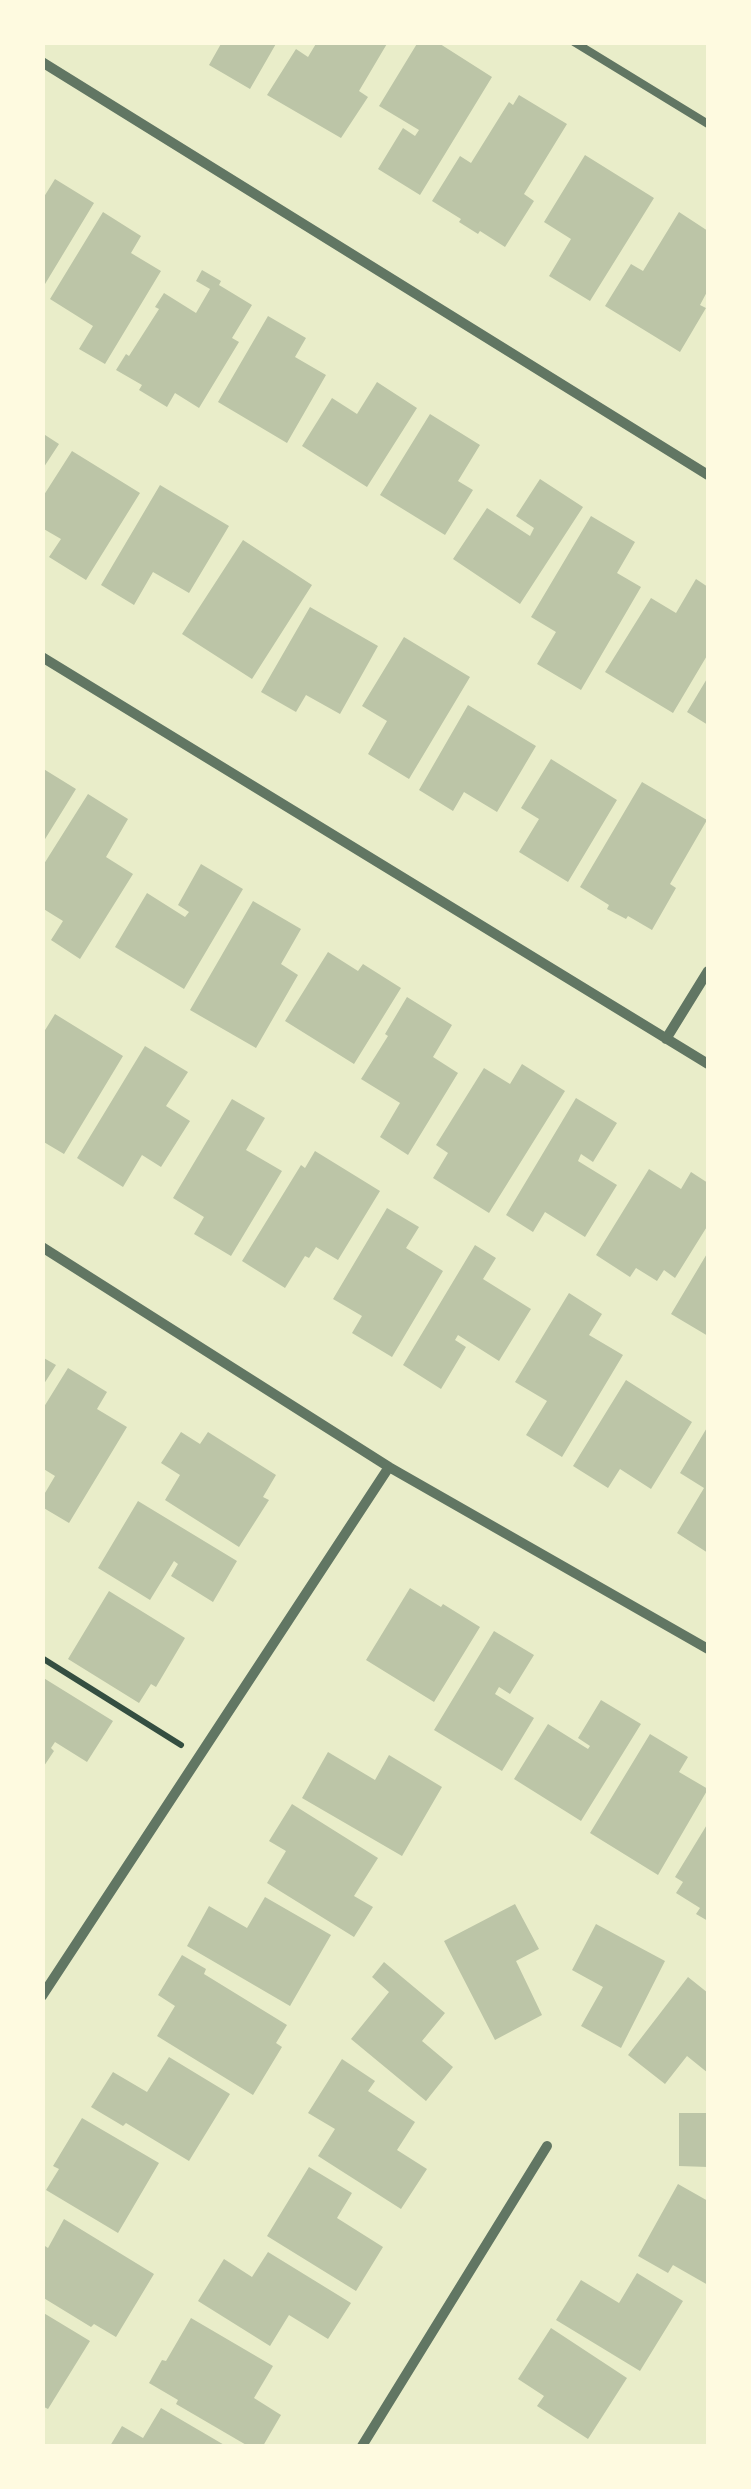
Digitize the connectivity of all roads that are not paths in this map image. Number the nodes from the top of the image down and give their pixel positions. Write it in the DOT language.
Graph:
graph roads {
  1 [pos="574,42"];
  2 [pos="42,62"];
  3 [pos="708,124"];
  4 [pos="708,475"];
  5 [pos="42,657"];
  6 [pos="708,970"];
  7 [pos="666,1039"];
  8 [pos="708,1064"];
  9 [pos="42,1247"];
  10 [pos="389,1467"];
  11 [pos="708,1649"];
  12 [pos="42,1996"];
  13 [pos="547,2146"];
  14 [pos="362,2446"];
  1 -- 3 [label="lane"];
  2 -- 4 [label="street"];
  5 -- 7 [label="street"];
  6 -- 7 [label="street"];
  7 -- 8 [label="street"];
  9 -- 10 [label="street"];
  10 -- 11 [label="street"];
  10 -- 12 [label="street"];
  13 -- 14 [label="street"];
}
